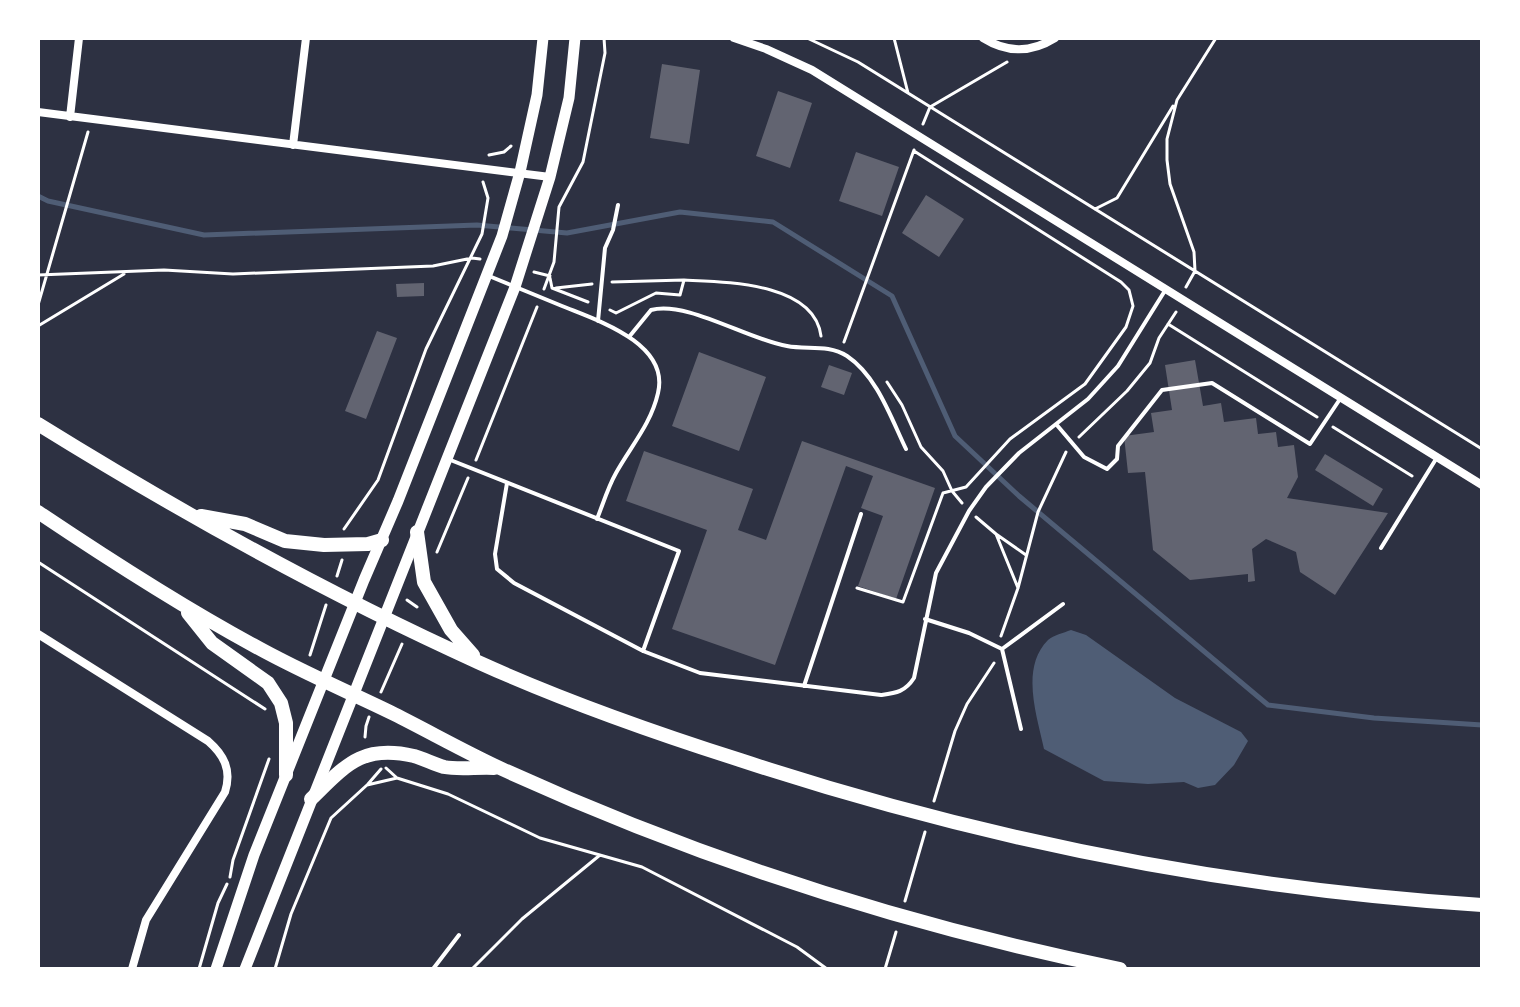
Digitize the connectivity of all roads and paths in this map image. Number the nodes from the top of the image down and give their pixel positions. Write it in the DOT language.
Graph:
graph roads {
  1 [pos="79,38"];
  2 [pos="306,38"];
  3 [pos="543,38"];
  4 [pos="575,38"];
  5 [pos="604,38"];
  6 [pos="734,38"];
  7 [pos="807,38"];
  8 [pos="894,38"];
  9 [pos="983,38"];
  10 [pos="1055,38"];
  11 [pos="1216,38"];
  12 [pos="1014,50"];
  13 [pos="908,93"];
  14 [pos="1177,100"];
  15 [pos="930,107"];
  16 [pos="38,112"];
  17 [pos="70,117"];
  18 [pos="92,120"];
  19 [pos="919,136"];
  20 [pos="516,141"];
  21 [pos="293,145"];
  22 [pos="485,168"];
  23 [pos="520,172"];
  24 [pos="550,177"];
  25 [pos="618,205"];
  26 [pos="1095,209"];
  27 [pos="472,258"];
  28 [pos="1195,271"];
  29 [pos="125,274"];
  30 [pos="38,275"];
  31 [pos="487,275"];
  32 [pos="550,276"];
  33 [pos="45,277"];
  34 [pos="684,280"];
  35 [pos="602,283"];
  36 [pos="515,287"];
  37 [pos="552,288"];
  38 [pos="1166,289"];
  39 [pos="541,298"];
  40 [pos="1183,300"];
  41 [pos="38,305"];
  42 [pos="599,306"];
  43 [pos="598,321"];
  44 [pos="1168,324"];
  45 [pos="38,326"];
  46 [pos="629,337"];
  47 [pos="821,338"];
  48 [pos="833,340"];
  49 [pos="881,374"];
  50 [pos="1341,398"];
  51 [pos="1325,422"];
  52 [pos="38,424"];
  53 [pos="1056,424"];
  54 [pos="1073,444"];
  55 [pos="906,449"];
  56 [pos="1482,449"];
  57 [pos="1437,457"];
  58 [pos="446,458"];
  59 [pos="472,469"];
  60 [pos="1422,482"];
  61 [pos="507,483"];
  62 [pos="1482,485"];
  63 [pos="952,491"];
  64 [pos="969,511"];
  65 [pos="38,512"];
  66 [pos="189,514"];
  67 [pos="861,514"];
  68 [pos="597,519"];
  69 [pos="343,531"];
  70 [pos="417,532"];
  71 [pos="996,534"];
  72 [pos="382,540"];
  73 [pos="1381,548"];
  74 [pos="436,554"];
  75 [pos="1026,555"];
  76 [pos="38,562"];
  77 [pos="364,580"];
  78 [pos="424,582"];
  79 [pos="857,588"];
  80 [pos="1018,588"];
  81 [pos="330,590"];
  82 [pos="393,594"];
  83 [pos="355,601"];
  84 [pos="1063,604"];
  85 [pos="182,605"];
  86 [pos="417,607"];
  87 [pos="384,616"];
  88 [pos="925,619"];
  89 [pos="409,628"];
  90 [pos="38,634"];
  91 [pos="1000,648"];
  92 [pos="643,651"];
  93 [pos="480,663"];
  94 [pos="305,671"];
  95 [pos="323,680"];
  96 [pos="804,686"];
  97 [pos="354,695"];
  98 [pos="375,705"];
  99 [pos="268,720"];
  100 [pos="1021,729"];
  101 [pos="365,737"];
  102 [pos="270,756"];
  103 [pos="498,768"];
  104 [pos="286,775"];
  105 [pos="397,778"];
  106 [pos="367,785"];
  107 [pos="311,799"];
  108 [pos="932,815"];
  109 [pos="601,854"];
  110 [pos="1482,905"];
  111 [pos="902,917"];
  112 [pos="459,935"];
  113 [pos="132,969"];
  114 [pos="199,969"];
  115 [pos="216,969"];
  116 [pos="245,969"];
  117 [pos="275,969"];
  118 [pos="433,969"];
  119 [pos="472,969"];
  120 [pos="827,969"];
  121 [pos="885,969"];
  122 [pos="1120,969"];
  1 -- 17 [label="street"];
  2 -- 21 [label="street"];
  3 -- 23 [label="street"];
  4 -- 24 [label="street"];
  5 -- 32 [label="path"];
  6 -- 19 [label="street"];
  7 -- 13 [label="path"];
  8 -- 13 [label="path"];
  9 -- 12 [label="street"];
  10 -- 12 [label="street"];
  11 -- 14 [label="path"];
  12 -- 15 [label="path"];
  13 -- 15 [label="path"];
  14 -- 26 [label="path"];
  14 -- 28 [label="path"];
  15 -- 19 [label="path"];
  15 -- 26 [label="path"];
  16 -- 17 [label="street"];
  17 -- 18 [label="street"];
  18 -- 21 [label="street"];
  18 -- 33 [label="path"];
  19 -- 38 [label="street"];
  20 -- 22 [label="path"];
  21 -- 22 [label="street"];
  22 -- 23 [label="street"];
  22 -- 27 [label="path"];
  23 -- 24 [label="street"];
  23 -- 31 [label="street"];
  24 -- 36 [label="street"];
  25 -- 35 [label="lane"];
  26 -- 28 [label="path"];
  27 -- 29 [label="path"];
  27 -- 69 [label="path"];
  28 -- 40 [label="path"];
  28 -- 56 [label="path"];
  29 -- 33 [label="path"];
  29 -- 45 [label="path"];
  30 -- 33 [label="path"];
  31 -- 36 [label="lane"];
  31 -- 72 [label="street"];
  32 -- 37 [label="path"];
  32 -- 39 [label="path"];
  33 -- 41 [label="path"];
  34 -- 35 [label="path"];
  34 -- 42 [label="path"];
  34 -- 47 [label="path"];
  35 -- 37 [label="path"];
  35 -- 42 [label="lane"];
  36 -- 39 [label="lane"];
  36 -- 58 [label="street"];
  37 -- 42 [label="path"];
  38 -- 40 [label="street"];
  38 -- 53 [label="lane"];
  39 -- 43 [label="lane"];
  39 -- 59 [label="path"];
  40 -- 44 [label="path"];
  40 -- 50 [label="street"];
  42 -- 43 [label="lane"];
  43 -- 46 [label="lane"];
  44 -- 51 [label="path"];
  44 -- 54 [label="path"];
  46 -- 55 [label="lane"];
  46 -- 68 [label="lane"];
  48 -- 63 [label="path"];
  49 -- 63 [label="path"];
  50 -- 51 [label="lane"];
  50 -- 57 [label="street"];
  51 -- 54 [label="lane"];
  51 -- 60 [label="path"];
  52 -- 66 [label="highway"];
  53 -- 54 [label="lane"];
  53 -- 64 [label="lane"];
  54 -- 75 [label="path"];
  57 -- 60 [label="lane"];
  57 -- 62 [label="street"];
  58 -- 59 [label="lane"];
  58 -- 70 [label="street"];
  59 -- 61 [label="lane"];
  59 -- 74 [label="path"];
  60 -- 73 [label="lane"];
  61 -- 68 [label="lane"];
  61 -- 92 [label="lane"];
  63 -- 64 [label="path"];
  63 -- 79 [label="path"];
  64 -- 71 [label="path"];
  64 -- 88 [label="lane"];
  65 -- 85 [label="highway"];
  66 -- 72 [label="highway"];
  66 -- 81 [label="highway"];
  67 -- 96 [label="lane"];
  68 -- 92 [label="lane"];
  70 -- 78 [label="highway"];
  70 -- 82 [label="street"];
  71 -- 75 [label="path"];
  71 -- 80 [label="path"];
  72 -- 77 [label="street"];
  75 -- 80 [label="path"];
  76 -- 99 [label="path"];
  77 -- 81 [label="path"];
  77 -- 83 [label="street"];
  78 -- 86 [label="path"];
  78 -- 93 [label="highway"];
  80 -- 91 [label="path"];
  81 -- 83 [label="highway"];
  81 -- 94 [label="path"];
  82 -- 86 [label="path"];
  82 -- 87 [label="street"];
  83 -- 87 [label="highway"];
  83 -- 95 [label="street"];
  84 -- 91 [label="lane"];
  85 -- 94 [label="highway"];
  85 -- 104 [label="highway"];
  86 -- 89 [label="path"];
  87 -- 89 [label="highway"];
  87 -- 97 [label="street"];
  88 -- 91 [label="lane"];
  88 -- 96 [label="lane"];
  89 -- 93 [label="highway"];
  89 -- 98 [label="path"];
  90 -- 113 [label="street"];
  91 -- 100 [label="lane"];
  91 -- 108 [label="path"];
  92 -- 96 [label="lane"];
  93 -- 108 [label="highway"];
  94 -- 95 [label="highway"];
  95 -- 97 [label="highway"];
  95 -- 104 [label="street"];
  97 -- 98 [label="highway"];
  97 -- 107 [label="street"];
  98 -- 101 [label="path"];
  98 -- 103 [label="highway"];
  102 -- 114 [label="path"];
  103 -- 107 [label="highway"];
  103 -- 111 [label="highway"];
  104 -- 115 [label="street"];
  105 -- 106 [label="path"];
  105 -- 106 [label="path"];
  105 -- 109 [label="path"];
  106 -- 117 [label="path"];
  107 -- 116 [label="street"];
  108 -- 110 [label="highway"];
  108 -- 111 [label="path"];
  109 -- 119 [label="path"];
  109 -- 120 [label="path"];
  111 -- 121 [label="path"];
  111 -- 122 [label="highway"];
  112 -- 118 [label="lane"];
}
